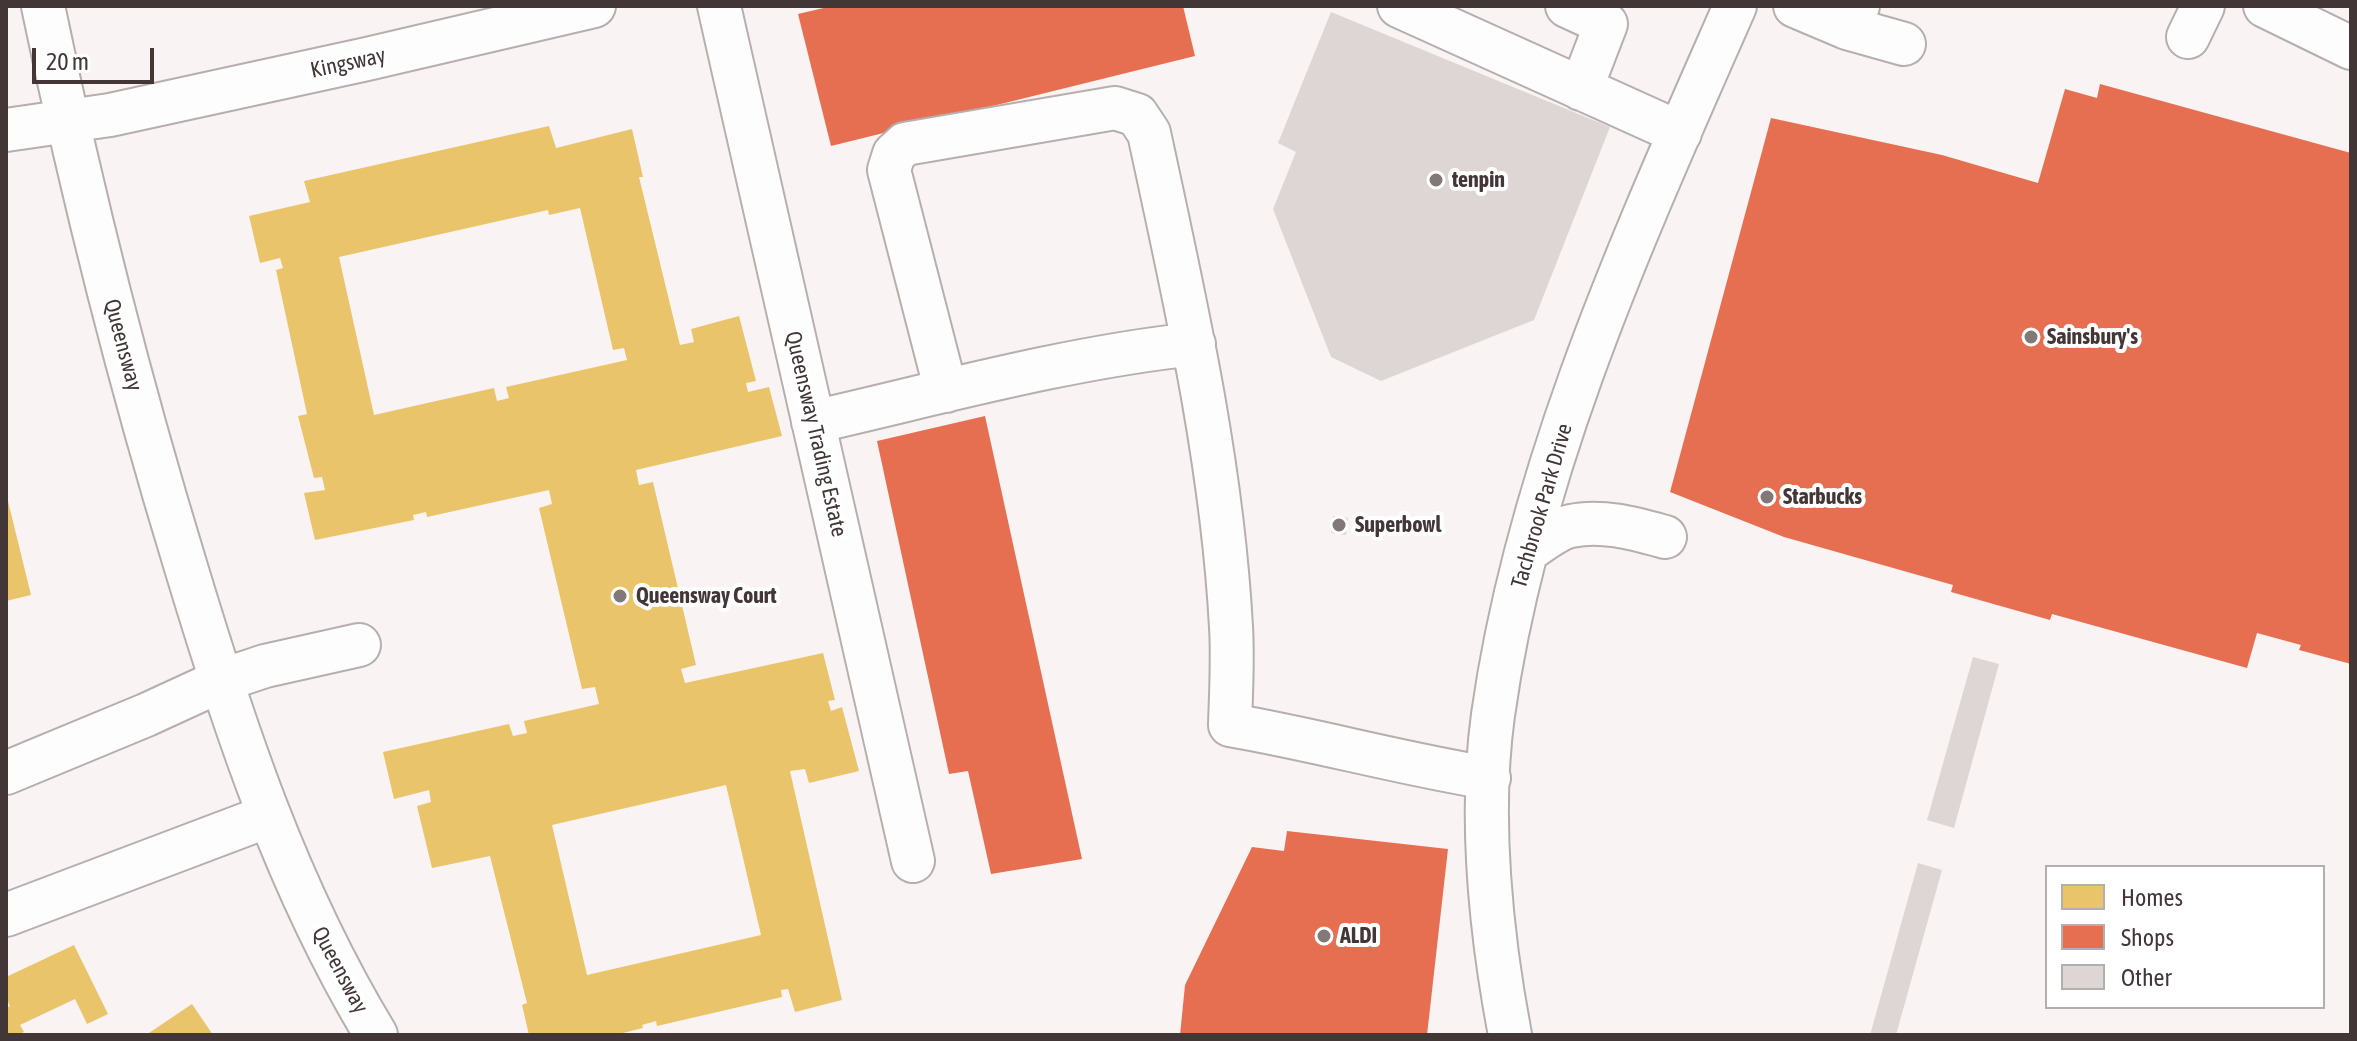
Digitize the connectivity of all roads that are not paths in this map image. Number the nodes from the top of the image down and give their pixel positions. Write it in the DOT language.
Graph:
graph roads {
  1 [pos="43,6"];
  2 [pos="594,6"];
  3 [pos="719,6"];
  4 [pos="1399,6"];
  5 [pos="1567,6"];
  6 [pos="1735,6"];
  7 [pos="1795,6"];
  8 [pos="2265,6"];
  9 [pos="522,14"];
  10 [pos="1853,17"];
  11 [pos="1904,44"];
  12 [pos="2351,48"];
  13 [pos="1581,89"];
  14 [pos="69,120"];
  15 [pos="6,130"];
  16 [pos="1680,133"];
  17 [pos="1194,344"];
  18 [pos="946,391"];
  19 [pos="813,422"];
  20 [pos="1665,537"];
  21 [pos="1527,551"];
  22 [pos="359,645"];
  23 [pos="220,681"];
  24 [pos="6,773"];
  25 [pos="1489,778"];
  26 [pos="268,816"];
  27 [pos="913,861"];
  28 [pos="6,915"];
  29 [pos="376,1035"];
  30 [pos="1510,1035"];
  1 -- 14 [label="street, Queensway"];
  2 -- 9 [label="street, Kingsway"];
  3 -- 19 [label="street, Queensway Trading Estate"];
  4 -- 13 [label="street"];
  5 -- 13 [label="street"];
  6 -- 16 [label="street, Tachbrook Park Drive"];
  7 -- 10 [label="street"];
  8 -- 12 [label="street"];
  9 -- 14 [label="street, Kingsway"];
  10 -- 11 [label="street"];
  13 -- 16 [label="street"];
  14 -- 15 [label="street, Kingsway"];
  14 -- 23 [label="street, Queensway"];
  16 -- 21 [label="street, Tachbrook Park Drive"];
  17 -- 18 [label="street"];
  17 -- 18 [label="street"];
  17 -- 25 [label="street"];
  18 -- 19 [label="street"];
  19 -- 27 [label="street, Queensway Trading Estate"];
  20 -- 21 [label="street"];
  21 -- 25 [label="street, Tachbrook Park Drive"];
  22 -- 23 [label="street"];
  23 -- 24 [label="street"];
  23 -- 26 [label="street, Queensway"];
  25 -- 30 [label="street, Tachbrook Park Drive"];
  26 -- 28 [label="street"];
  26 -- 29 [label="street, Queensway"];
}
